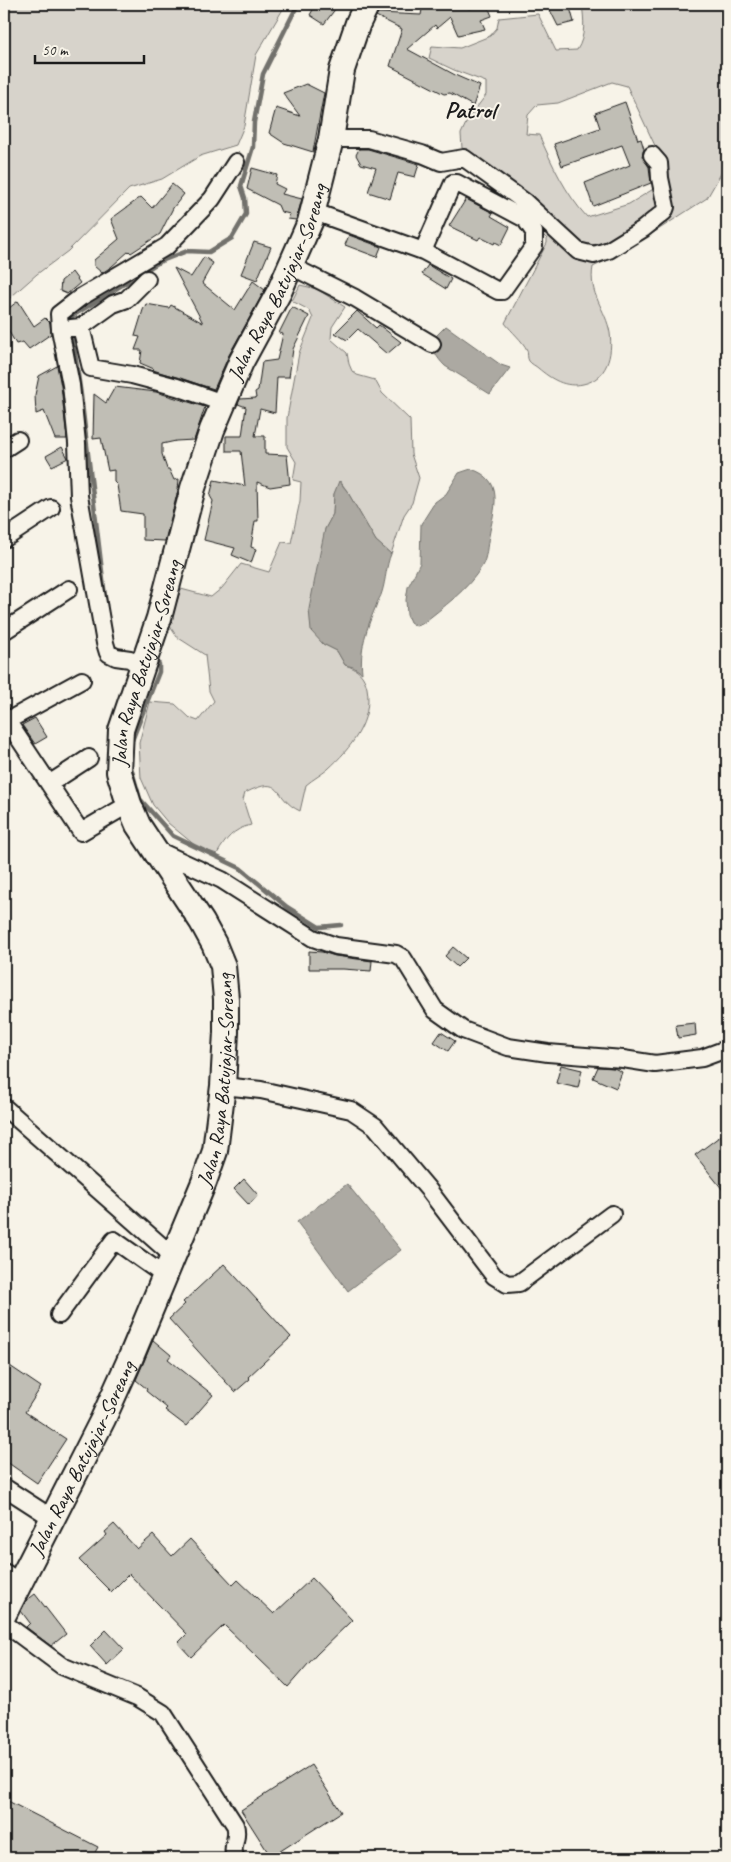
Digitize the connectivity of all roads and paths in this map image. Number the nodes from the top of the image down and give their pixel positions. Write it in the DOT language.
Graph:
graph roads {
  1 [pos="367,4"];
  2 [pos="331,139"];
  3 [pos="652,155"];
  4 [pos="236,162"];
  5 [pos="312,211"];
  6 [pos="423,250"];
  7 [pos="291,266"];
  8 [pos="147,279"];
  9 [pos="69,322"];
  10 [pos="432,344"];
  11 [pos="223,403"];
  12 [pos="18,440"];
  13 [pos="4,449"];
  14 [pos="52,508"];
  15 [pos="4,539"];
  16 [pos="69,589"];
  17 [pos="4,631"];
  18 [pos="142,668"];
  19 [pos="82,680"];
  20 [pos="6,719"];
  21 [pos="89,758"];
  22 [pos="49,784"];
  23 [pos="129,804"];
  24 [pos="154,849"];
  25 [pos="727,1051"];
  26 [pos="223,1086"];
  27 [pos="4,1107"];
  28 [pos="612,1214"];
  29 [pos="169,1266"];
  30 [pos="59,1315"];
  31 [pos="4,1487"];
  32 [pos="52,1518"];
  33 [pos="12,1577"];
  34 [pos="4,1614"];
  35 [pos="4,1624"];
  36 [pos="236,1858"];
  1 -- 2 [label="highway, Jalan Raya Batujajar-Soreang"];
  2 -- 3 [label="street"];
  2 -- 5 [label="highway, Jalan Raya Batujajar-Soreang"];
  4 -- 9 [label="street"];
  5 -- 6 [label="street"];
  5 -- 7 [label="highway, Jalan Raya Batujajar-Soreang"];
  6 -- 6 [label="street"];
  7 -- 10 [label="street"];
  7 -- 11 [label="highway, Jalan Raya Batujajar-Soreang"];
  8 -- 9 [label="street"];
  9 -- 11 [label="street"];
  9 -- 18 [label="street"];
  11 -- 18 [label="highway, Jalan Raya Batujajar-Soreang"];
  12 -- 13 [label="street"];
  14 -- 15 [label="street"];
  16 -- 17 [label="street"];
  18 -- 23 [label="highway, Jalan Raya Batujajar-Soreang"];
  19 -- 20 [label="street"];
  20 -- 22 [label="street"];
  21 -- 22 [label="street"];
  22 -- 23 [label="street"];
  23 -- 24 [label="highway, Jalan Raya Batujajar-Soreang"];
  24 -- 25 [label="street"];
  24 -- 26 [label="highway, Jalan Raya Batujajar-Soreang"];
  26 -- 28 [label="street"];
  26 -- 29 [label="highway, Jalan Raya Batujajar-Soreang"];
  27 -- 29 [label="street"];
  29 -- 30 [label="street"];
  29 -- 32 [label="highway, Jalan Raya Batujajar-Soreang"];
  31 -- 32 [label="street"];
  32 -- 33 [label="highway, Jalan Raya Batujajar-Soreang"];
  33 -- 34 [label="highway, Jalan Raya Batujajar-Soreang"];
  35 -- 36 [label="street"];
}
